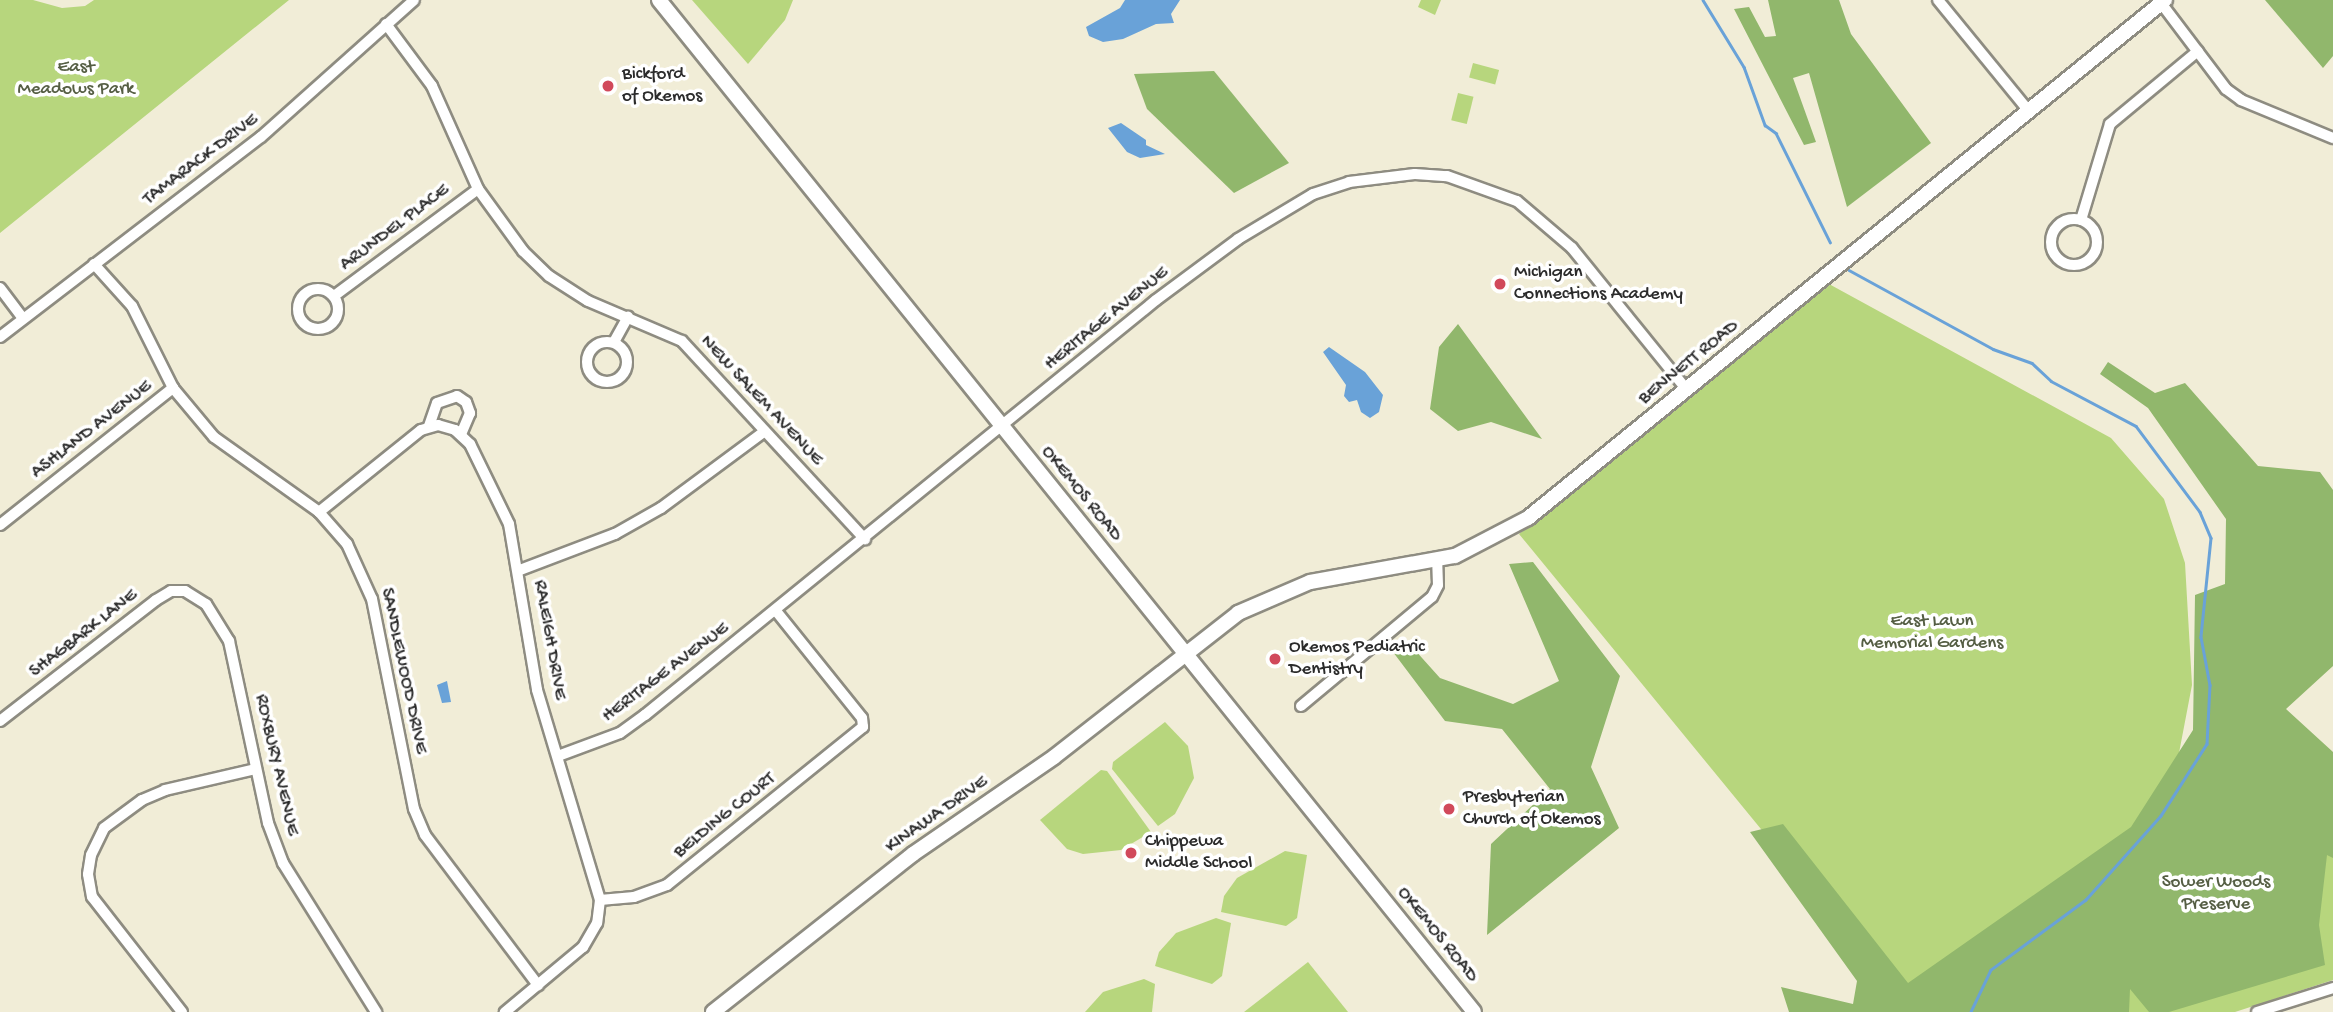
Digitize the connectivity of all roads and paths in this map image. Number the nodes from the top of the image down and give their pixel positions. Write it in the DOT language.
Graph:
graph roads {
  1 [pos="414,0"];
  2 [pos="659,0"];
  3 [pos="1938,0"];
  4 [pos="2163,2"];
  5 [pos="386,24"];
  6 [pos="2198,51"];
  7 [pos="2029,111"];
  8 [pos="2333,138"];
  9 [pos="478,189"];
  10 [pos="2081,220"];
  11 [pos="94,264"];
  12 [pos="0,288"];
  13 [pos="334,296"];
  14 [pos="628,317"];
  15 [pos="23,318"];
  16 [pos="0,337"];
  17 [pos="614,342"];
  18 [pos="173,388"];
  19 [pos="1687,390"];
  20 [pos="429,426"];
  21 [pos="1002,427"];
  22 [pos="765,431"];
  23 [pos="461,435"];
  24 [pos="319,512"];
  25 [pos="0,525"];
  26 [pos="864,539"];
  27 [pos="1437,561"];
  28 [pos="520,570"];
  29 [pos="156,600"];
  30 [pos="776,611"];
  31 [pos="1185,652"];
  32 [pos="1301,706"];
  33 [pos="0,721"];
  34 [pos="558,756"];
  35 [pos="256,769"];
  36 [pos="600,900"];
  37 [pos="538,985"];
  38 [pos="2333,988"];
  39 [pos="182,1012"];
  40 [pos="376,1012"];
  41 [pos="505,1012"];
  42 [pos="713,1012"];
  43 [pos="1474,1012"];
  44 [pos="2257,1012"];
  1 -- 5 [label="street, TAMARACK DRIVE"];
  2 -- 21 [label="street, OKEMOS ROAD"];
  3 -- 7 [label="street"];
  4 -- 6 [label="street"];
  4 -- 7 [label="street, BENNETT ROAD"];
  5 -- 9 [label="street, NEW SALEM AVENUE"];
  5 -- 11 [label="street, TAMARACK DRIVE"];
  6 -- 8 [label="street"];
  6 -- 10 [label="street"];
  7 -- 19 [label="street, BENNETT ROAD"];
  9 -- 13 [label="street, ARUNDEL PLACE"];
  9 -- 14 [label="street, NEW SALEM AVENUE"];
  10 -- 10 [label="street"];
  11 -- 15 [label="street, TAMARACK DRIVE"];
  11 -- 18 [label="street, SANDLEWOOD DRIVE"];
  12 -- 15 [label="street"];
  14 -- 17 [label="street"];
  14 -- 22 [label="street, NEW SALEM AVENUE"];
  15 -- 16 [label="street, TAMARACK DRIVE"];
  18 -- 24 [label="street, SANDLEWOOD DRIVE"];
  18 -- 25 [label="street, ASHLAND AVENUE"];
  19 -- 21 [label="street, HERITAGE AVENUE"];
  19 -- 27 [label="street, BENNETT ROAD"];
  20 -- 23 [label="street"];
  20 -- 23 [label="street"];
  20 -- 24 [label="street"];
  21 -- 26 [label="street, HERITAGE AVENUE"];
  21 -- 31 [label="street, OKEMOS ROAD"];
  22 -- 26 [label="street, NEW SALEM AVENUE"];
  22 -- 28 [label="street"];
  23 -- 28 [label="street, RALEIGH DRIVE"];
  24 -- 37 [label="street, SANDLEWOOD DRIVE"];
  26 -- 30 [label="street, HERITAGE AVENUE"];
  27 -- 31 [label="street, BENNETT ROAD"];
  27 -- 32 [label="street"];
  28 -- 34 [label="street, RALEIGH DRIVE"];
  29 -- 33 [label="street, SHAGBARK LANE"];
  29 -- 35 [label="street, ROXBURY AVENUE"];
  30 -- 34 [label="street, HERITAGE AVENUE"];
  30 -- 36 [label="street, BELDING COURT"];
  31 -- 42 [label="street, KINAWA DRIVE"];
  31 -- 43 [label="street, OKEMOS ROAD"];
  34 -- 36 [label="street, RALEIGH DRIVE"];
  35 -- 39 [label="street"];
  35 -- 40 [label="street, ROXBURY AVENUE"];
  36 -- 37 [label="street"];
  37 -- 41 [label="street"];
  38 -- 44 [label="street"];
}
